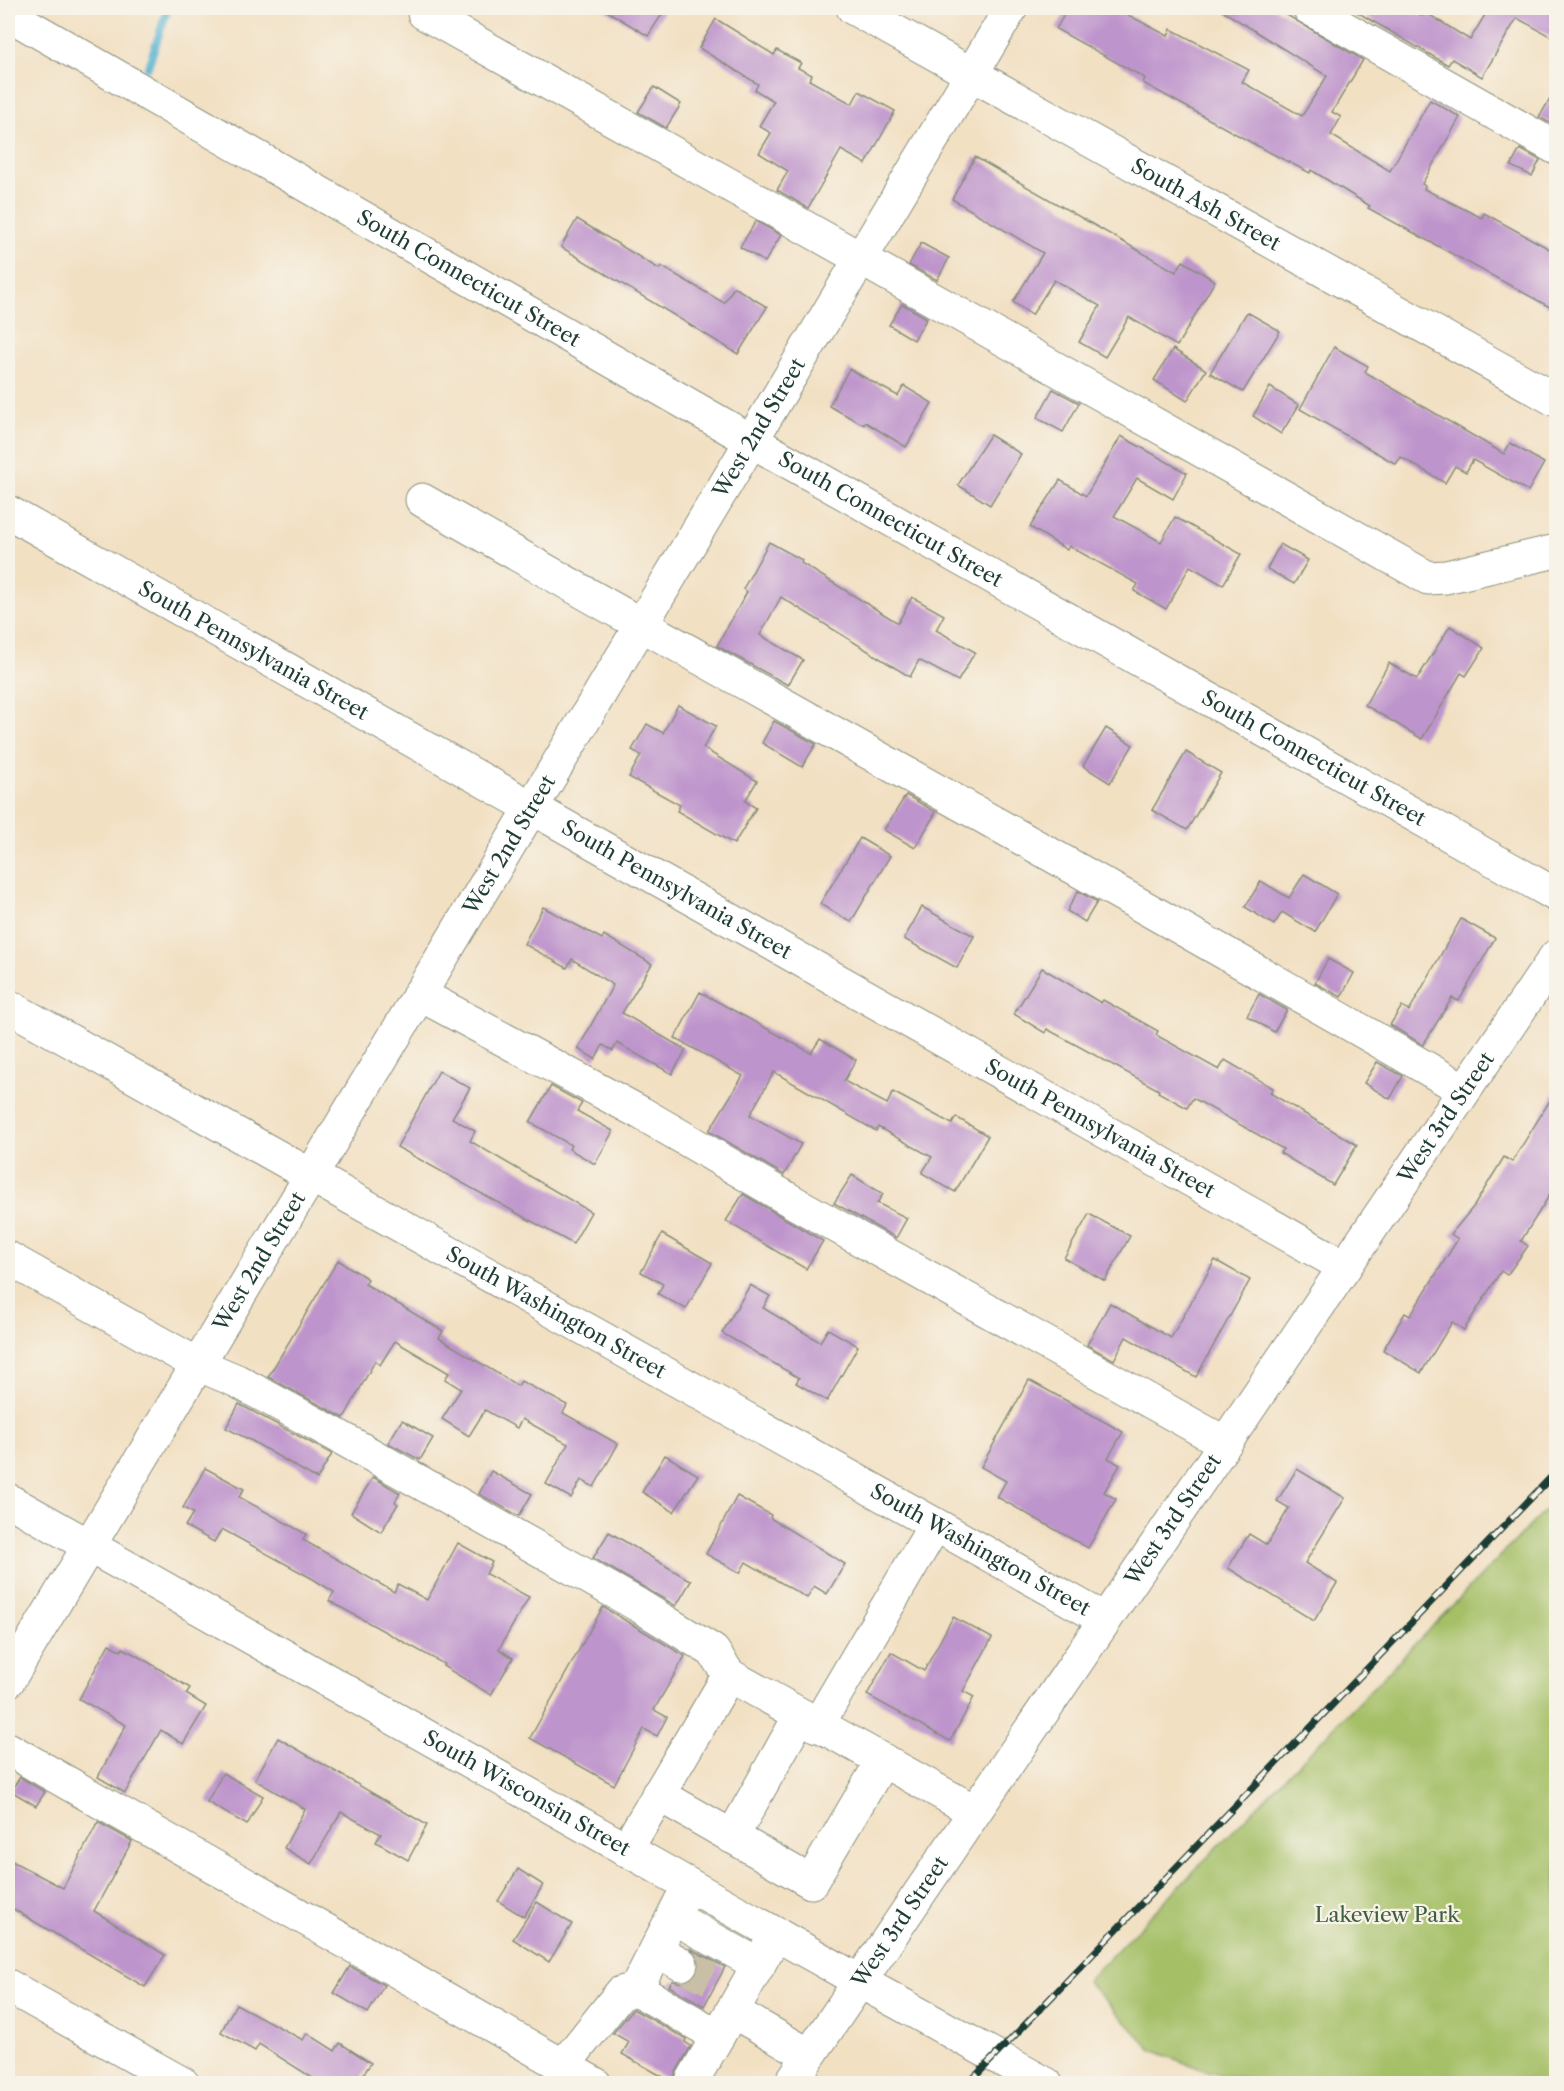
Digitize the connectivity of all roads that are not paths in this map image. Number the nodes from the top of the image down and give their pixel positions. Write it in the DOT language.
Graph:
graph roads {
  1 [pos="10,8"];
  2 [pos="853,8"];
  3 [pos="1011,8"];
  4 [pos="1309,8"];
  5 [pos="8,13"];
  6 [pos="424,13"];
  7 [pos="970,73"];
  8 [pos="1557,148"];
  9 [pos="861,258"];
  10 [pos="1557,400"];
  11 [pos="750,441"];
  12 [pos="422,500"];
  13 [pos="8,512"];
  14 [pos="1557,551"];
  15 [pos="640,625"];
  16 [pos="530,808"];
  17 [pos="1557,895"];
  18 [pos="1557,956"];
  19 [pos="419,994"];
  20 [pos="8,1006"];
  21 [pos="1464,1090"];
  22 [pos="311,1177"];
  23 [pos="8,1258"];
  24 [pos="1345,1267"];
  25 [pos="197,1364"];
  26 [pos="1223,1442"];
  27 [pos="8,1500"];
  28 [pos="935,1525"];
  29 [pos="87,1545"];
  30 [pos="1104,1619"];
  31 [pos="729,1675"];
  32 [pos="8,1681"];
  33 [pos="809,1721"];
  34 [pos="8,1749"];
  35 [pos="883,1760"];
  36 [pos="658,1794"];
  37 [pos="974,1811"];
  38 [pos="732,1836"];
  39 [pos="626,1850"];
  40 [pos="689,1885"];
  41 [pos="673,1917"];
  42 [pos="776,1934"];
  43 [pos="759,1965"];
  44 [pos="859,1981"];
  45 [pos="8,1986"];
  46 [pos="636,1989"];
  47 [pos="727,2006"];
  48 [pos="809,2055"];
  49 [pos="563,2066"];
  50 [pos="692,2083"];
  51 [pos="183,2084"];
  52 [pos="595,2084"];
  53 [pos="790,2084"];
  54 [pos="1046,2084"];
  1 -- 5 [label="street"];
  2 -- 7 [label="street, South Ash Street"];
  3 -- 7 [label="street, West 2nd Street"];
  4 -- 8 [label="street"];
  5 -- 11 [label="street, South Connecticut Street"];
  6 -- 9 [label="street"];
  7 -- 9 [label="street, West 2nd Street"];
  7 -- 10 [label="street, South Ash Street"];
  9 -- 11 [label="street, West 2nd Street"];
  9 -- 14 [label="street"];
  11 -- 15 [label="street, West 2nd Street"];
  11 -- 17 [label="street, South Connecticut Street"];
  12 -- 15 [label="street"];
  13 -- 16 [label="street, South Pennsylvania Street"];
  15 -- 16 [label="street, West 2nd Street"];
  15 -- 21 [label="street"];
  16 -- 19 [label="street, West 2nd Street"];
  16 -- 24 [label="street, South Pennsylvania Street"];
  18 -- 21 [label="street, West 3rd Street"];
  19 -- 22 [label="street, West 2nd Street"];
  19 -- 26 [label="street"];
  20 -- 22 [label="street, South Washington Street"];
  21 -- 24 [label="street, West 3rd Street"];
  22 -- 25 [label="street, West 2nd Street"];
  22 -- 28 [label="street, South Washington Street"];
  23 -- 25 [label="street"];
  24 -- 26 [label="street, West 3rd Street"];
  25 -- 29 [label="street, West 2nd Street"];
  25 -- 31 [label="street"];
  26 -- 30 [label="street, West 3rd Street"];
  27 -- 29 [label="street, South Wisconsin Street"];
  28 -- 30 [label="street, South Washington Street"];
  28 -- 33 [label="street"];
  29 -- 32 [label="street, West 2nd Street"];
  29 -- 39 [label="street, South Wisconsin Street"];
  30 -- 37 [label="street, West 3rd Street"];
  31 -- 33 [label="street"];
  31 -- 36 [label="street"];
  33 -- 35 [label="street"];
  33 -- 38 [label="street"];
  34 -- 49 [label="street"];
  35 -- 37 [label="street"];
  35 -- 38 [label="street"];
  36 -- 38 [label="street"];
  36 -- 39 [label="street"];
  37 -- 44 [label="street, West 3rd Street"];
  39 -- 40 [label="street, South Wisconsin Street"];
  40 -- 41 [label="street"];
  40 -- 42 [label="street, South Wisconsin Street"];
  41 -- 43 [label="street"];
  41 -- 46 [label="street"];
  42 -- 43 [label="street"];
  42 -- 44 [label="street, South Wisconsin Street"];
  43 -- 47 [label="street"];
  44 -- 48 [label="street, West 3rd Street"];
  44 -- 54 [label="street, South Wisconsin Street"];
  45 -- 51 [label="street"];
  46 -- 47 [label="street"];
  46 -- 49 [label="street"];
  47 -- 48 [label="street"];
  47 -- 50 [label="street"];
  48 -- 53 [label="street, West 3rd Street"];
  49 -- 52 [label="street"];
}
